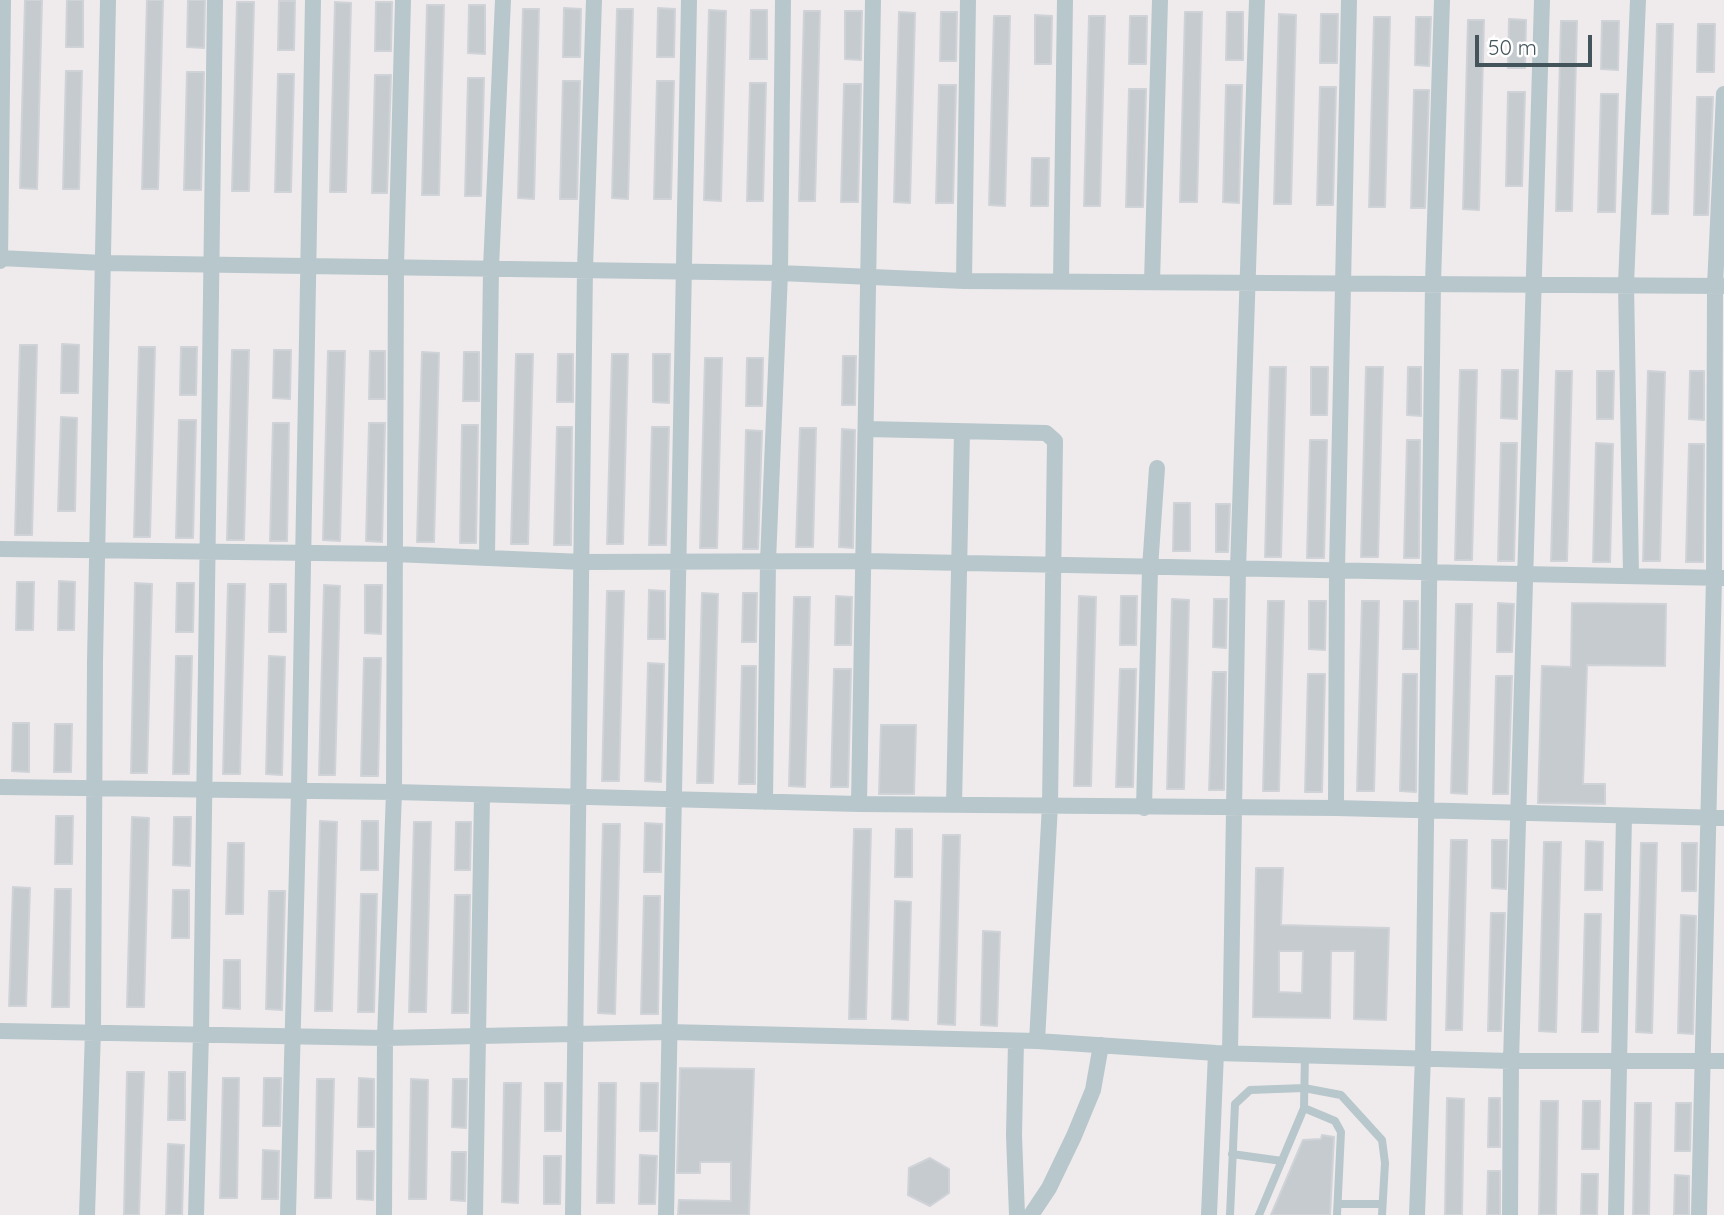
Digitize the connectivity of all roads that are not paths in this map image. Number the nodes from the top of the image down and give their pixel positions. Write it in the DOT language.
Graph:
graph roads {
  1 [pos="3,0"];
  2 [pos="108,0"];
  3 [pos="215,0"];
  4 [pos="313,0"];
  5 [pos="403,0"];
  6 [pos="503,0"];
  7 [pos="594,0"];
  8 [pos="689,0"];
  9 [pos="783,0"];
  10 [pos="873,0"];
  11 [pos="968,0"];
  12 [pos="1065,0"];
  13 [pos="1160,0"];
  14 [pos="1256,0"];
  15 [pos="1349,0"];
  16 [pos="1442,0"];
  17 [pos="1542,0"];
  18 [pos="1638,0"];
  19 [pos="1724,94"];
  20 [pos="0,260"];
  21 [pos="103,263"];
  22 [pos="212,264"];
  23 [pos="308,266"];
  24 [pos="396,266"];
  25 [pos="491,268"];
  26 [pos="585,269"];
  27 [pos="683,271"];
  28 [pos="780,273"];
  29 [pos="869,278"];
  30 [pos="964,281"];
  31 [pos="1061,281"];
  32 [pos="1152,282"];
  33 [pos="1246,283"];
  34 [pos="1433,283"];
  35 [pos="1532,283"];
  36 [pos="1626,284"];
  37 [pos="1342,285"];
  38 [pos="1720,286"];
  39 [pos="866,429"];
  40 [pos="962,432"];
  41 [pos="1157,468"];
  42 [pos="0,549"];
  43 [pos="97,552"];
  44 [pos="207,552"];
  45 [pos="302,552"];
  46 [pos="394,554"];
  47 [pos="487,556"];
  48 [pos="768,561"];
  49 [pos="864,561"];
  50 [pos="583,562"];
  51 [pos="677,562"];
  52 [pos="960,563"];
  53 [pos="1055,565"];
  54 [pos="1150,568"];
  55 [pos="1238,569"];
  56 [pos="1337,570"];
  57 [pos="1431,572"];
  58 [pos="1524,573"];
  59 [pos="1631,575"];
  60 [pos="1719,578"];
  61 [pos="0,787"];
  62 [pos="95,787"];
  63 [pos="203,789"];
  64 [pos="299,790"];
  65 [pos="394,792"];
  66 [pos="482,796"];
  67 [pos="580,799"];
  68 [pos="674,800"];
  69 [pos="765,802"];
  70 [pos="859,804"];
  71 [pos="954,805"];
  72 [pos="1050,805"];
  73 [pos="1144,808"];
  74 [pos="1336,808"];
  75 [pos="1236,809"];
  76 [pos="1425,810"];
  77 [pos="1520,813"];
  78 [pos="1624,816"];
  79 [pos="1717,818"];
  80 [pos="0,1031"];
  81 [pos="93,1031"];
  82 [pos="669,1032"];
  83 [pos="201,1034"];
  84 [pos="290,1037"];
  85 [pos="479,1037"];
  86 [pos="578,1037"];
  87 [pos="384,1038"];
  88 [pos="1016,1041"];
  89 [pos="1037,1041"];
  90 [pos="1101,1045"];
  91 [pos="1223,1053"];
  92 [pos="1305,1053"];
  93 [pos="1423,1056"];
  94 [pos="1619,1060"];
  95 [pos="1702,1060"];
  96 [pos="1511,1061"];
  97 [pos="1724,1061"];
  98 [pos="1304,1088"];
  99 [pos="1304,1108"];
  100 [pos="1232,1154"];
  101 [pos="1282,1161"];
  102 [pos="1338,1204"];
  103 [pos="1381,1204"];
  104 [pos="88,1215"];
  105 [pos="196,1215"];
  106 [pos="288,1215"];
  107 [pos="384,1215"];
  108 [pos="475,1215"];
  109 [pos="573,1215"];
  110 [pos="666,1215"];
  111 [pos="1017,1215"];
  112 [pos="1031,1215"];
  113 [pos="1209,1215"];
  114 [pos="1230,1215"];
  115 [pos="1259,1215"];
  116 [pos="1337,1215"];
  117 [pos="1382,1215"];
  118 [pos="1417,1215"];
  119 [pos="1510,1215"];
  120 [pos="1616,1215"];
  121 [pos="1699,1215"];
  1 -- 20 [label="street"];
  2 -- 21 [label="street"];
  3 -- 22 [label="street"];
  4 -- 23 [label="street"];
  5 -- 24 [label="street"];
  6 -- 25 [label="street"];
  7 -- 26 [label="street"];
  8 -- 27 [label="street"];
  9 -- 28 [label="street"];
  10 -- 29 [label="street"];
  11 -- 30 [label="street"];
  12 -- 31 [label="street"];
  13 -- 32 [label="street"];
  14 -- 33 [label="street"];
  15 -- 37 [label="street"];
  16 -- 34 [label="street"];
  17 -- 35 [label="street"];
  18 -- 36 [label="street"];
  19 -- 38 [label="street"];
  20 -- 21 [label="street"];
  21 -- 22 [label="street"];
  21 -- 43 [label="street"];
  22 -- 23 [label="street"];
  22 -- 44 [label="street"];
  23 -- 24 [label="street"];
  23 -- 45 [label="street"];
  24 -- 25 [label="street"];
  24 -- 46 [label="street"];
  25 -- 26 [label="street"];
  25 -- 47 [label="street"];
  26 -- 27 [label="street"];
  26 -- 50 [label="street"];
  27 -- 28 [label="street"];
  27 -- 51 [label="street"];
  28 -- 29 [label="street"];
  28 -- 48 [label="street"];
  29 -- 30 [label="street"];
  29 -- 39 [label="street"];
  30 -- 31 [label="street"];
  31 -- 32 [label="street"];
  32 -- 33 [label="street"];
  33 -- 37 [label="street"];
  33 -- 55 [label="street"];
  34 -- 35 [label="street"];
  34 -- 37 [label="street"];
  34 -- 57 [label="street"];
  35 -- 36 [label="street"];
  35 -- 58 [label="street"];
  36 -- 38 [label="street"];
  36 -- 59 [label="street"];
  37 -- 56 [label="street"];
  38 -- 60 [label="street"];
  39 -- 40 [label="street"];
  39 -- 49 [label="street"];
  40 -- 52 [label="street"];
  40 -- 53 [label="street"];
  41 -- 54 [label="street"];
  42 -- 43 [label="street"];
  43 -- 44 [label="street"];
  43 -- 62 [label="street"];
  44 -- 45 [label="street"];
  44 -- 63 [label="street"];
  45 -- 46 [label="street"];
  45 -- 64 [label="street"];
  46 -- 47 [label="street"];
  46 -- 65 [label="street"];
  47 -- 50 [label="street"];
  48 -- 49 [label="street"];
  48 -- 51 [label="street"];
  48 -- 69 [label="street"];
  49 -- 52 [label="street"];
  49 -- 70 [label="street"];
  50 -- 51 [label="street"];
  50 -- 67 [label="street"];
  51 -- 68 [label="street"];
  52 -- 53 [label="street"];
  52 -- 71 [label="street"];
  53 -- 54 [label="street"];
  53 -- 72 [label="street"];
  54 -- 55 [label="street"];
  54 -- 73 [label="street"];
  55 -- 56 [label="street"];
  55 -- 75 [label="street"];
  56 -- 57 [label="street"];
  56 -- 74 [label="street"];
  57 -- 58 [label="street"];
  57 -- 76 [label="street"];
  58 -- 59 [label="street"];
  58 -- 77 [label="street"];
  59 -- 60 [label="street"];
  60 -- 79 [label="street"];
  61 -- 62 [label="street"];
  62 -- 63 [label="street"];
  62 -- 81 [label="street"];
  63 -- 64 [label="street"];
  63 -- 83 [label="street"];
  64 -- 65 [label="street"];
  64 -- 84 [label="street"];
  65 -- 66 [label="street"];
  65 -- 87 [label="street"];
  66 -- 67 [label="street"];
  66 -- 85 [label="street"];
  67 -- 68 [label="street"];
  67 -- 86 [label="street"];
  68 -- 69 [label="street"];
  68 -- 82 [label="street"];
  69 -- 70 [label="street"];
  70 -- 71 [label="street"];
  71 -- 72 [label="street"];
  72 -- 73 [label="street"];
  72 -- 89 [label="street"];
  73 -- 75 [label="street"];
  74 -- 75 [label="street"];
  74 -- 76 [label="street"];
  75 -- 91 [label="street"];
  76 -- 77 [label="street"];
  76 -- 93 [label="street"];
  77 -- 78 [label="street"];
  77 -- 96 [label="street"];
  78 -- 79 [label="street"];
  78 -- 94 [label="street"];
  79 -- 95 [label="street"];
  80 -- 81 [label="street"];
  81 -- 83 [label="street"];
  81 -- 104 [label="street"];
  82 -- 86 [label="street"];
  82 -- 88 [label="street"];
  82 -- 110 [label="street"];
  83 -- 84 [label="street"];
  83 -- 105 [label="street"];
  84 -- 87 [label="street"];
  84 -- 106 [label="street"];
  85 -- 86 [label="street"];
  85 -- 87 [label="street"];
  85 -- 108 [label="street"];
  86 -- 109 [label="street"];
  87 -- 107 [label="street"];
  88 -- 89 [label="street"];
  88 -- 111 [label="street"];
  89 -- 90 [label="street"];
  90 -- 91 [label="street"];
  90 -- 112 [label="street"];
  91 -- 92 [label="street"];
  91 -- 113 [label="street"];
  92 -- 93 [label="street"];
  92 -- 98 [label="lane"];
  93 -- 96 [label="street"];
  93 -- 118 [label="street"];
  94 -- 95 [label="street"];
  94 -- 96 [label="street"];
  94 -- 120 [label="street"];
  95 -- 97 [label="street"];
  95 -- 121 [label="street"];
  96 -- 119 [label="street"];
  98 -- 99 [label="lane"];
  98 -- 100 [label="lane"];
  98 -- 103 [label="lane"];
  99 -- 101 [label="lane"];
  99 -- 102 [label="lane"];
  100 -- 101 [label="lane"];
  100 -- 114 [label="lane"];
  101 -- 115 [label="lane"];
  102 -- 103 [label="lane"];
  102 -- 116 [label="lane"];
  103 -- 117 [label="lane"];
}
